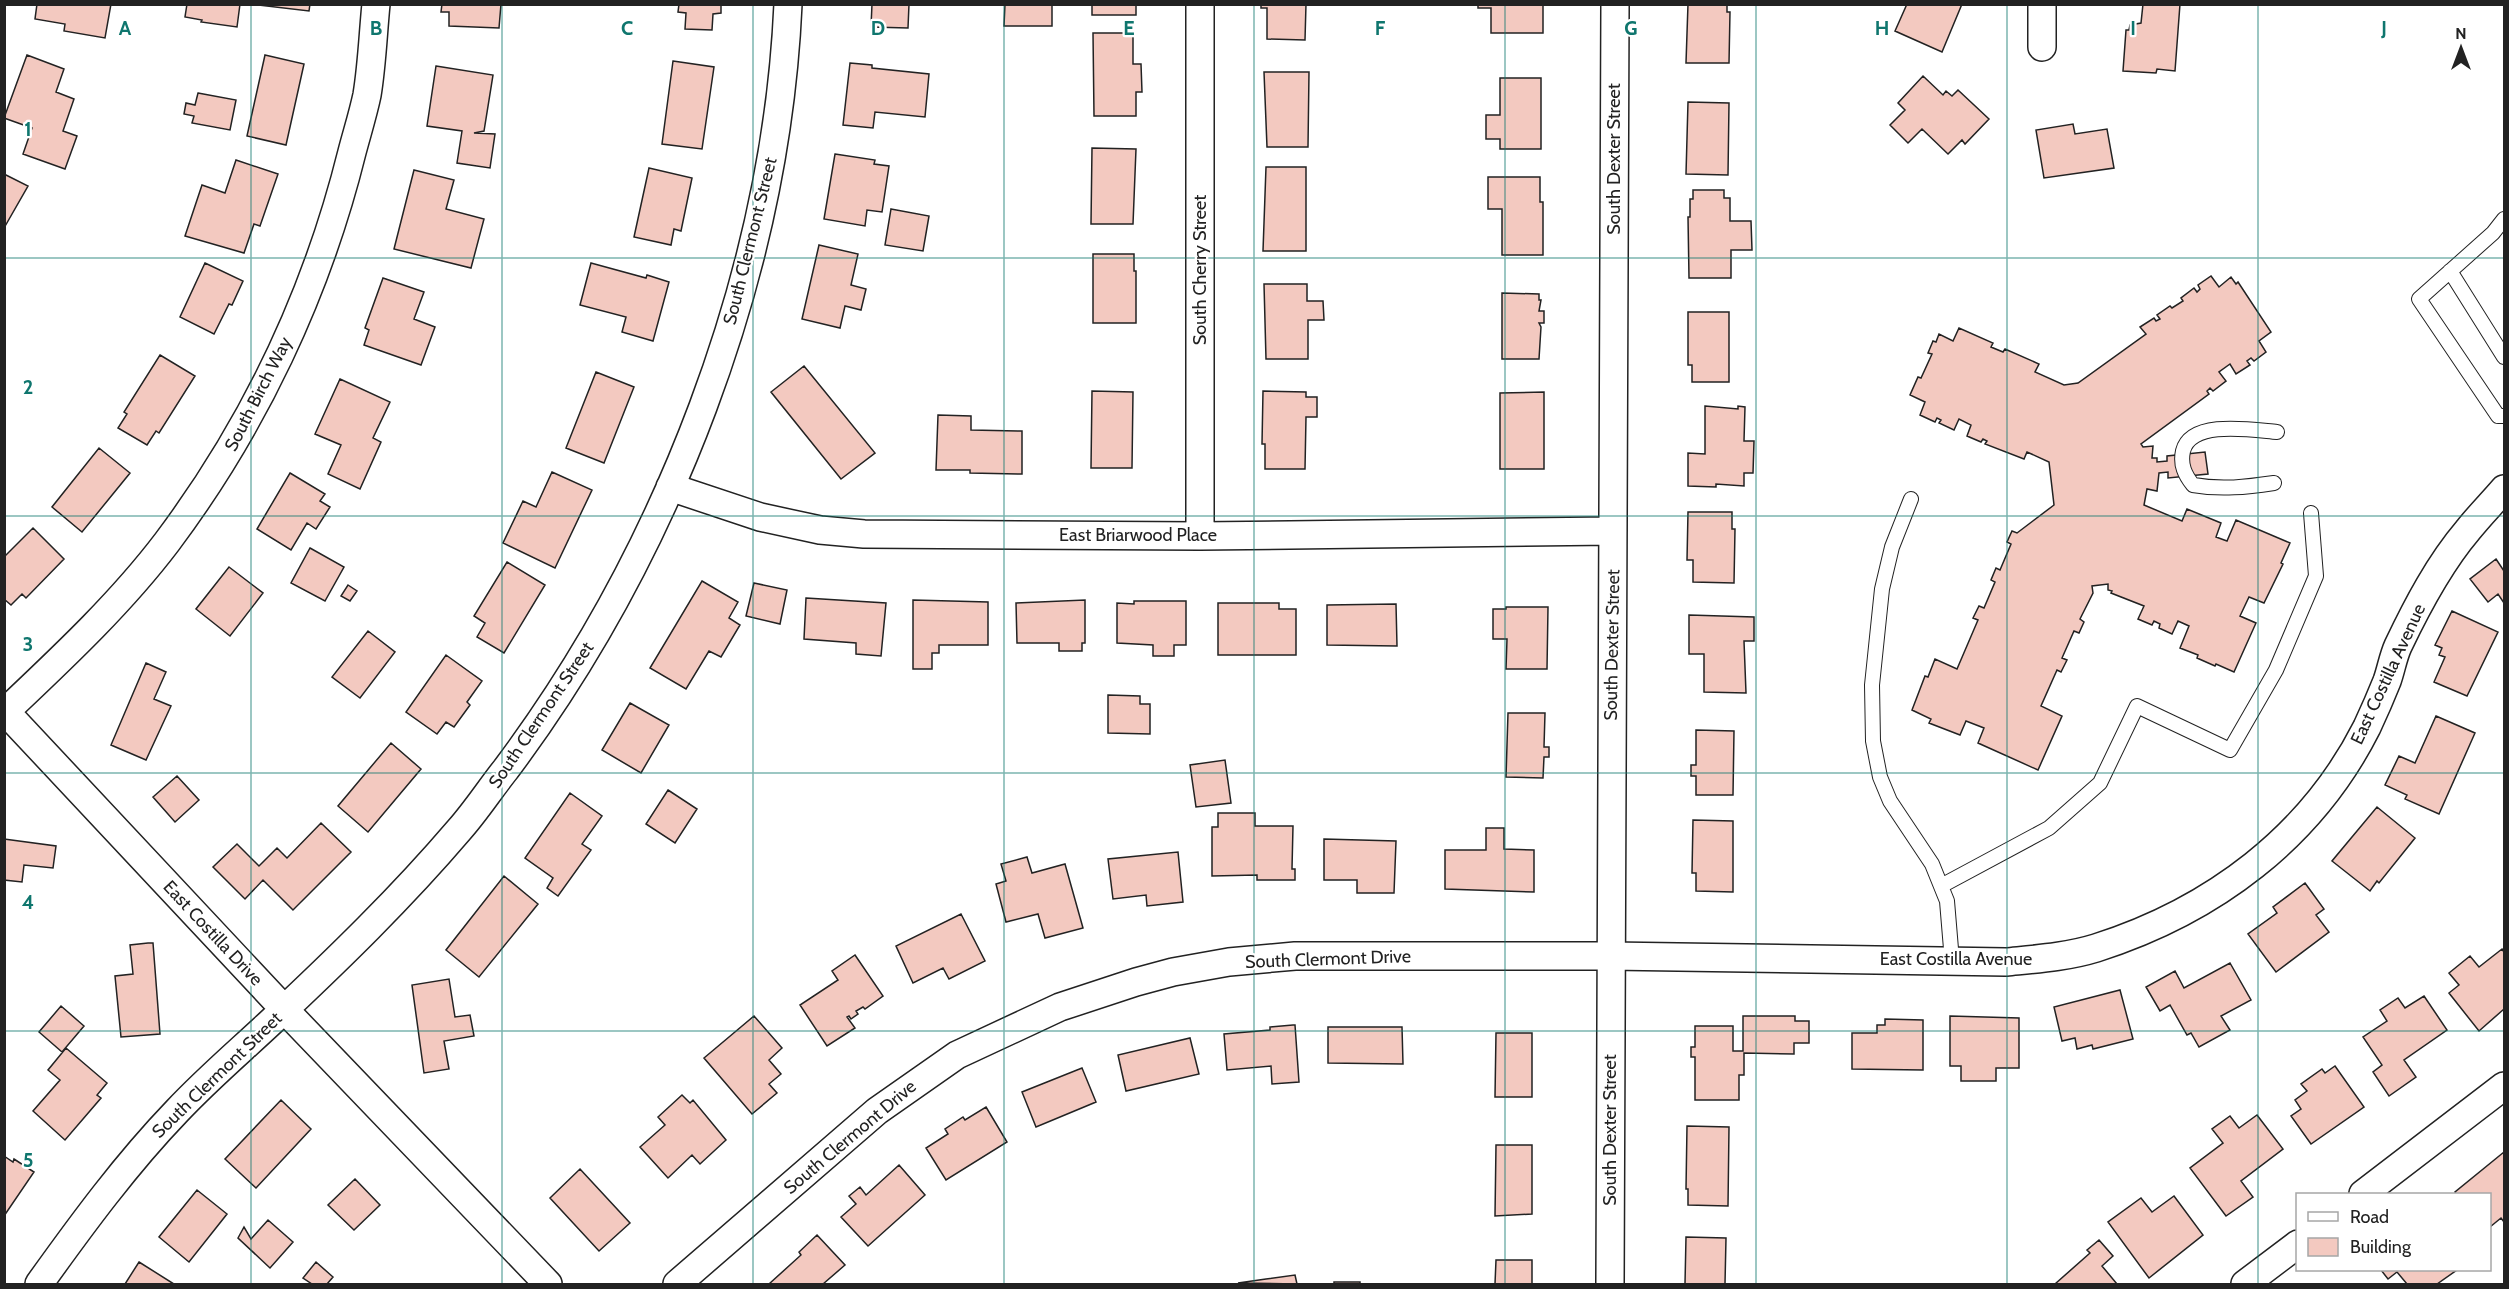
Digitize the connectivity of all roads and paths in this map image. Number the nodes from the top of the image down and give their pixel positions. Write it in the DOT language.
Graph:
graph roads {
  1 [pos="376,4"];
  2 [pos="789,4"];
  3 [pos="1200,4"];
  4 [pos="1615,4"];
  5 [pos="2042,4"];
  6 [pos="2042,47"];
  7 [pos="2505,219"];
  8 [pos="2450,271"];
  9 [pos="2505,357"];
  10 [pos="2505,416"];
  11 [pos="2277,432"];
  12 [pos="2274,483"];
  13 [pos="670,487"];
  14 [pos="2505,489"];
  15 [pos="1911,499"];
  16 [pos="2311,513"];
  17 [pos="1614,531"];
  18 [pos="1200,536"];
  19 [pos="5,712"];
  20 [pos="1941,886"];
  21 [pos="1610,956"];
  22 [pos="1952,961"];
  23 [pos="284,1010"];
  24 [pos="2505,1086"];
  25 [pos="2364,1193"];
  26 [pos="2296,1246"];
  27 [pos="39,1284"];
  28 [pos="548,1284"];
  29 [pos="677,1284"];
  30 [pos="1610,1284"];
  31 [pos="2245,1284"];
  1 -- 19 [label="street, South Birch Way"];
  2 -- 13 [label="street, South Clermont Street"];
  3 -- 18 [label="street, South Cherry Street"];
  4 -- 17 [label="street, South Dexter Street"];
  5 -- 6 [label="street"];
  7 -- 8 [label="lane"];
  8 -- 9 [label="lane"];
  8 -- 10 [label="lane"];
  11 -- 12 [label="lane"];
  13 -- 18 [label="street, East Briarwood Place"];
  13 -- 23 [label="street, South Clermont Street"];
  14 -- 22 [label="street, East Costilla Avenue"];
  15 -- 20 [label="lane"];
  16 -- 20 [label="lane"];
  17 -- 18 [label="street, East Briarwood Place"];
  17 -- 21 [label="street, South Dexter Street"];
  19 -- 23 [label="street, East Costilla Drive"];
  20 -- 22 [label="lane"];
  21 -- 22 [label="street, East Costilla Avenue"];
  21 -- 29 [label="street, South Clermont Drive"];
  21 -- 30 [label="street, South Dexter Street"];
  23 -- 27 [label="street, South Clermont Street"];
  23 -- 28 [label="street, East Costilla Drive"];
  24 -- 25 [label="street"];
  26 -- 31 [label="street"];
}
